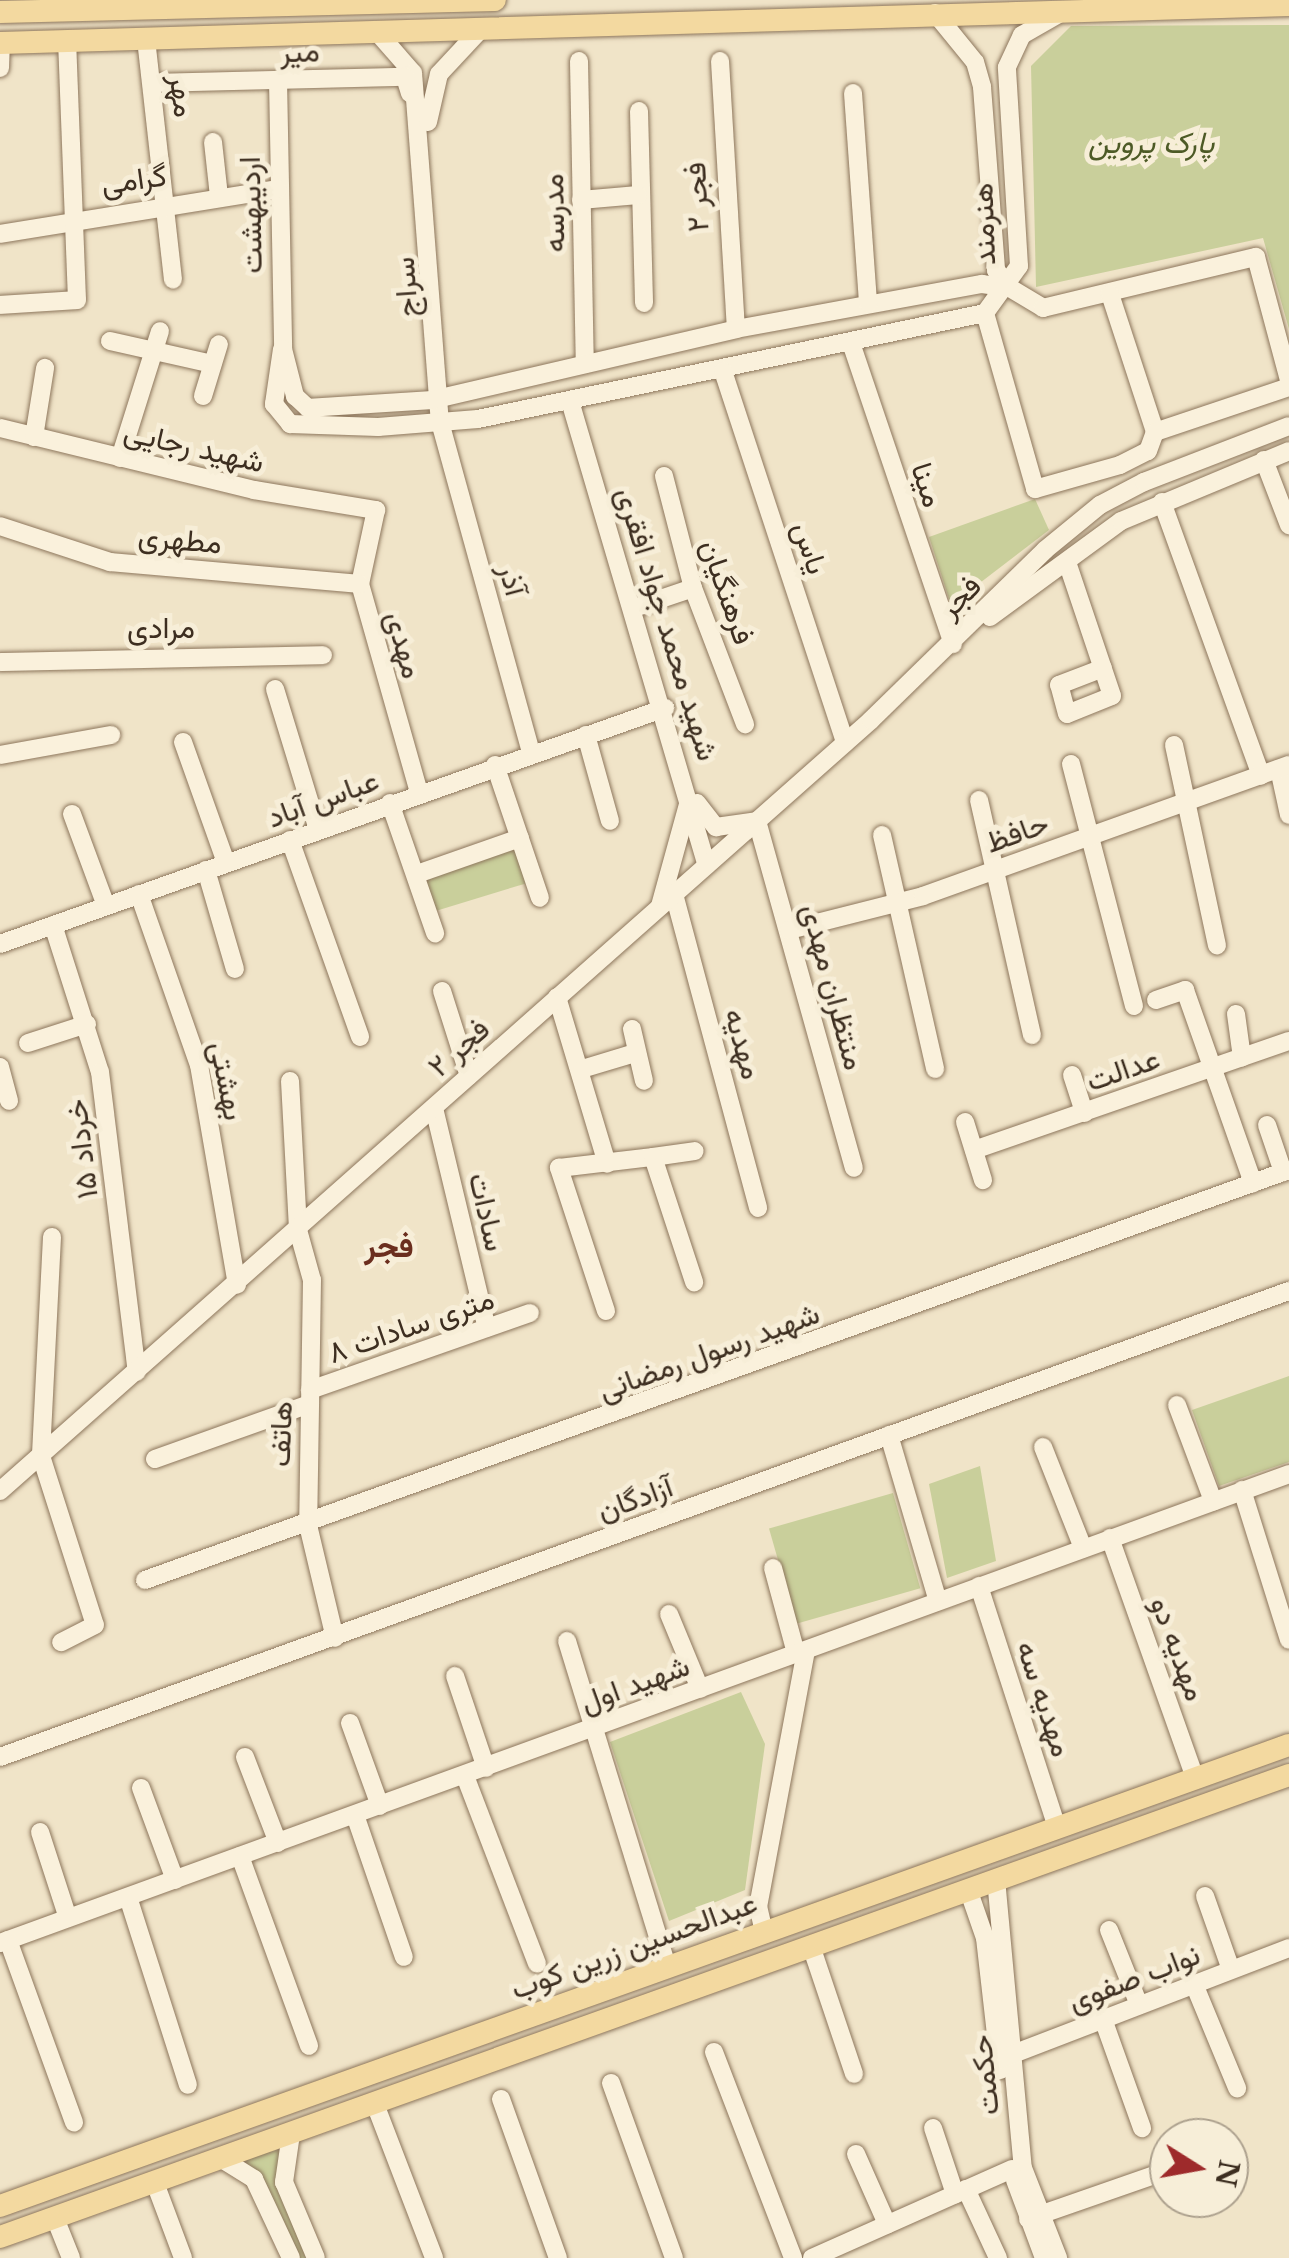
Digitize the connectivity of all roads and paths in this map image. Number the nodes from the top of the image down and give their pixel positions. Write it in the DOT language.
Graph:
graph roads {
  1 [pos="495,0"];
  2 [pos="1179,3"];
  3 [pos="1289,5"];
  4 [pos="1066,10"];
  5 [pos="935,13"];
  6 [pos="0,15"];
  7 [pos="480,29"];
  8 [pos="378,32"];
  9 [pos="146,39"];
  10 [pos="67,41"];
  11 [pos="1,43"];
  12 [pos="579,61"];
  13 [pos="720,61"];
  14 [pos="0,68"];
  15 [pos="278,80"];
  16 [pos="152,82"];
  17 [pos="1006,84"];
  18 [pos="982,87"];
  19 [pos="853,93"];
  20 [pos="639,111"];
  21 [pos="421,118"];
  22 [pos="214,142"];
  23 [pos="424,148"];
  24 [pos="277,189"];
  25 [pos="638,195"];
  26 [pos="219,196"];
  27 [pos="580,200"];
  28 [pos="166,203"];
  29 [pos="73,218"];
  30 [pos="0,234"];
  31 [pos="173,279"];
  32 [pos="1010,288"];
  33 [pos="1110,294"];
  34 [pos="644,303"];
  35 [pos="868,303"];
  36 [pos="0,305"];
  37 [pos="985,312"];
  38 [pos="736,329"];
  39 [pos="160,332"];
  40 [pos="110,341"];
  41 [pos="851,343"];
  42 [pos="219,344"];
  43 [pos="283,348"];
  44 [pos="154,352"];
  45 [pos="212,364"];
  46 [pos="585,364"];
  47 [pos="45,368"];
  48 [pos="724,371"];
  49 [pos="1289,380"];
  50 [pos="1289,388"];
  51 [pos="203,396"];
  52 [pos="440,398"];
  53 [pos="570,401"];
  54 [pos="440,422"];
  55 [pos="1289,426"];
  56 [pos="0,428"];
  57 [pos="1154,432"];
  58 [pos="34,436"];
  59 [pos="1289,451"];
  60 [pos="120,458"];
  61 [pos="1264,460"];
  62 [pos="664,476"];
  63 [pos="1162,502"];
  64 [pos="376,510"];
  65 [pos="0,526"];
  66 [pos="1289,526"];
  67 [pos="1067,562"];
  68 [pos="360,584"];
  69 [pos="694,588"];
  70 [pos="634,608"];
  71 [pos="953,644"];
  72 [pos="323,656"];
  73 [pos="0,662"];
  74 [pos="1103,668"];
  75 [pos="275,689"];
  76 [pos="666,708"];
  77 [pos="745,724"];
  78 [pos="111,735"];
  79 [pos="586,735"];
  80 [pos="183,742"];
  81 [pos="845,743"];
  82 [pos="1174,745"];
  83 [pos="531,753"];
  84 [pos="0,755"];
  85 [pos="1071,764"];
  86 [pos="495,765"];
  87 [pos="1276,770"];
  88 [pos="690,790"];
  89 [pos="418,792"];
  90 [pos="979,800"];
  91 [pos="390,803"];
  92 [pos="1186,804"];
  93 [pos="72,814"];
  94 [pos="1289,815"];
  95 [pos="610,820"];
  96 [pos="757,820"];
  97 [pos="318,830"];
  98 [pos="882,835"];
  99 [pos="1089,836"];
  100 [pos="520,838"];
  101 [pos="290,840"];
  102 [pos="226,863"];
  103 [pos="707,865"];
  104 [pos="206,870"];
  105 [pos="992,871"];
  106 [pos="418,874"];
  107 [pos="139,894"];
  108 [pos="540,898"];
  109 [pos="666,900"];
  110 [pos="896,903"];
  111 [pos="106,906"];
  112 [pos="53,925"];
  113 [pos="789,930"];
  114 [pos="435,933"];
  115 [pos="0,944"];
  116 [pos="1217,945"];
  117 [pos="235,969"];
  118 [pos="442,992"];
  119 [pos="557,997"];
  120 [pos="1156,1000"];
  121 [pos="1134,1006"];
  122 [pos="1236,1014"];
  123 [pos="87,1024"];
  124 [pos="632,1029"];
  125 [pos="1032,1034"];
  126 [pos="360,1038"];
  127 [pos="1289,1041"];
  128 [pos="28,1044"];
  129 [pos="635,1053"];
  130 [pos="1242,1058"];
  131 [pos="0,1067"];
  132 [pos="582,1069"];
  133 [pos="935,1069"];
  134 [pos="1211,1069"];
  135 [pos="1072,1075"];
  136 [pos="469,1076"];
  137 [pos="644,1080"];
  138 [pos="290,1081"];
  139 [pos="9,1101"];
  140 [pos="434,1108"];
  141 [pos="1084,1113"];
  142 [pos="965,1122"];
  143 [pos="1267,1125"];
  144 [pos="974,1150"];
  145 [pos="694,1151"];
  146 [pos="653,1157"];
  147 [pos="607,1164"];
  148 [pos="854,1168"];
  149 [pos="1286,1171"];
  150 [pos="983,1180"];
  151 [pos="1254,1183"];
  152 [pos="758,1208"];
  153 [pos="298,1230"];
  154 [pos="52,1238"];
  155 [pos="694,1282"];
  156 [pos="237,1285"];
  157 [pos="1289,1291"];
  158 [pos="606,1311"];
  159 [pos="530,1313"];
  160 [pos="487,1328"];
  161 [pos="137,1372"];
  162 [pos="308,1398"];
  163 [pos="1177,1404"];
  164 [pos="890,1435"];
  165 [pos="1043,1447"];
  166 [pos="41,1456"];
  167 [pos="155,1459"];
  168 [pos="1289,1474"];
  169 [pos="1242,1490"];
  170 [pos="0,1491"];
  171 [pos="1213,1500"];
  172 [pos="308,1525"];
  173 [pos="1110,1538"];
  174 [pos="1083,1548"];
  175 [pos="773,1568"];
  176 [pos="146,1580"];
  177 [pos="979,1586"];
  178 [pos="938,1601"];
  179 [pos="669,1614"];
  180 [pos="335,1638"];
  181 [pos="567,1640"];
  182 [pos="1289,1640"];
  183 [pos="61,1642"];
  184 [pos="801,1652"];
  185 [pos="455,1676"];
  186 [pos="700,1689"];
  187 [pos="350,1723"];
  188 [pos="595,1728"];
  189 [pos="1289,1745"];
  190 [pos="0,1756"];
  191 [pos="245,1757"];
  192 [pos="486,1768"];
  193 [pos="1289,1774"];
  194 [pos="465,1776"];
  195 [pos="1196,1778"];
  196 [pos="141,1788"];
  197 [pos="380,1806"];
  198 [pos="355,1815"];
  199 [pos="1056,1828"];
  200 [pos="40,1832"];
  201 [pos="278,1843"];
  202 [pos="240,1856"];
  203 [pos="930,1873"];
  204 [pos="996,1879"];
  205 [pos="175,1880"];
  206 [pos="887,1888"];
  207 [pos="968,1889"];
  208 [pos="128,1896"];
  209 [pos="1204,1896"];
  210 [pos="932,1902"];
  211 [pos="892,1916"];
  212 [pos="68,1918"];
  213 [pos="1109,1930"];
  214 [pos="764,1932"];
  215 [pos="4,1941"];
  216 [pos="810,1946"];
  217 [pos="1289,1948"];
  218 [pos="404,1957"];
  219 [pos="538,1964"];
  220 [pos="667,1966"];
  221 [pos="1231,1970"];
  222 [pos="1194,1984"];
  223 [pos="1138,2006"];
  224 [pos="1103,2019"];
  225 [pos="309,2046"];
  226 [pos="714,2052"];
  227 [pos="1004,2057"];
  228 [pos="854,2074"];
  229 [pos="611,2084"];
  230 [pos="188,2085"];
  231 [pos="1237,2088"];
  232 [pos="502,2099"];
  233 [pos="375,2104"];
  234 [pos="74,2122"];
  235 [pos="933,2128"];
  236 [pos="1142,2128"];
  237 [pos="291,2134"];
  238 [pos="856,2154"];
  239 [pos="222,2158"];
  240 [pos="1012,2168"];
  241 [pos="1149,2177"];
  242 [pos="155,2183"];
  243 [pos="961,2192"];
  244 [pos="0,2206"];
  245 [pos="1033,2217"];
  246 [pos="55,2218"];
  247 [pos="888,2224"];
  248 [pos="0,2237"];
  249 [pos="857,2238"];
  250 [pos="71,2258"];
  251 [pos="183,2258"];
  252 [pos="291,2258"];
  253 [pos="316,2258"];
  254 [pos="434,2258"];
  255 [pos="558,2258"];
  256 [pos="674,2258"];
  257 [pos="792,2258"];
  258 [pos="812,2258"];
  259 [pos="866,2258"];
  260 [pos="998,2258"];
  261 [pos="1044,2258"];
  262 [pos="1058,2258"];
  1 -- 6 [label="main road"];
  2 -- 3 [label="main road"];
  2 -- 4 [label="main road"];
  4 -- 5 [label="main road"];
  4 -- 17 [label="street, هنرمند"];
  5 -- 7 [label="main road"];
  5 -- 18 [label="street, هنرمند"];
  7 -- 8 [label="main road"];
  7 -- 23 [label="street, سراج"];
  8 -- 9 [label="main road"];
  8 -- 21 [label="street, سراج"];
  9 -- 10 [label="main road"];
  9 -- 16 [label="street, مهر"];
  10 -- 11 [label="main road"];
  10 -- 29 [label="street"];
  11 -- 14 [label="street"];
  12 -- 27 [label="street, مدرسه"];
  13 -- 38 [label="street, فجر ۲"];
  15 -- 16 [label="street, میر"];
  15 -- 21 [label="street, میر"];
  15 -- 24 [label="street, اردیبهشت"];
  16 -- 28 [label="street, مهر"];
  17 -- 18 [label="street"];
  17 -- 32 [label="street, هنرمند"];
  18 -- 32 [label="street, هنرمند"];
  19 -- 35 [label="street"];
  20 -- 25 [label="street"];
  21 -- 23 [label="street, سراج"];
  22 -- 26 [label="street"];
  23 -- 52 [label="street, سراج"];
  24 -- 26 [label="street, گرامی"];
  24 -- 43 [label="street, اردیبهشت"];
  25 -- 27 [label="street"];
  25 -- 34 [label="street"];
  26 -- 28 [label="street, گرامی"];
  27 -- 46 [label="street, مدرسه"];
  28 -- 29 [label="street, گرامی"];
  28 -- 31 [label="street, مهر"];
  29 -- 30 [label="street, گرامی"];
  29 -- 36 [label="street"];
  32 -- 33 [label="street"];
  32 -- 35 [label="street"];
  32 -- 37 [label="street"];
  33 -- 49 [label="street"];
  33 -- 57 [label="street"];
  35 -- 38 [label="street"];
  37 -- 41 [label="street"];
  37 -- 57 [label="street"];
  38 -- 46 [label="street"];
  39 -- 44 [label="street"];
  40 -- 44 [label="street"];
  41 -- 48 [label="street"];
  41 -- 71 [label="street, مینا"];
  42 -- 45 [label="street"];
  43 -- 52 [label="street"];
  43 -- 54 [label="street"];
  44 -- 45 [label="street"];
  44 -- 60 [label="street"];
  45 -- 51 [label="street"];
  46 -- 52 [label="street"];
  47 -- 58 [label="street"];
  48 -- 53 [label="street"];
  48 -- 81 [label="street, یاس"];
  50 -- 57 [label="street"];
  52 -- 54 [label="street, سراج"];
  53 -- 54 [label="street"];
  53 -- 70 [label="street, شهید محمد جواد افقری"];
  54 -- 83 [label="street, آذر"];
  55 -- 71 [label="street, فجر"];
  56 -- 58 [label="street, شهید رجایی"];
  58 -- 60 [label="street, شهید رجایی"];
  59 -- 61 [label="street, فجر"];
  60 -- 64 [label="street, شهید رجایی"];
  61 -- 63 [label="street, فجر"];
  61 -- 66 [label="street"];
  62 -- 69 [label="street, فرهنگیان"];
  63 -- 67 [label="street, فجر"];
  63 -- 87 [label="street"];
  64 -- 68 [label="street, مهدی"];
  65 -- 68 [label="street, مطهری"];
  67 -- 71 [label="street, فجر"];
  67 -- 74 [label="street"];
  68 -- 89 [label="street, مهدی"];
  69 -- 70 [label="street"];
  69 -- 77 [label="street, فرهنگیان"];
  70 -- 76 [label="street, شهید محمد جواد افقری"];
  71 -- 81 [label="street, فجر ۲"];
  72 -- 73 [label="street, مرادی"];
  75 -- 97 [label="street"];
  76 -- 79 [label="street, عباس آباد"];
  76 -- 88 [label="street, شهید محمد جواد افقری"];
  78 -- 84 [label="street"];
  79 -- 83 [label="street, عباس آباد"];
  79 -- 95 [label="street"];
  80 -- 102 [label="street"];
  81 -- 96 [label="street, فجر ۲"];
  82 -- 92 [label="street"];
  83 -- 86 [label="street, عباس آباد"];
  85 -- 99 [label="street"];
  86 -- 89 [label="street, عباس آباد"];
  86 -- 100 [label="street"];
  87 -- 92 [label="street, حافظ"];
  87 -- 94 [label="street"];
  88 -- 96 [label="street"];
  88 -- 103 [label="street, شهید محمد جواد افقری"];
  88 -- 109 [label="street"];
  89 -- 91 [label="street, عباس آباد"];
  90 -- 105 [label="street"];
  91 -- 97 [label="street, عباس آباد"];
  91 -- 106 [label="street"];
  92 -- 99 [label="street, حافظ"];
  92 -- 116 [label="street"];
  93 -- 111 [label="street"];
  96 -- 103 [label="street, فجر ۲"];
  96 -- 113 [label="street, منتظران مهدی"];
  97 -- 101 [label="street, عباس آباد"];
  98 -- 110 [label="street"];
  99 -- 105 [label="street, حافظ"];
  99 -- 121 [label="street"];
  100 -- 106 [label="street"];
  100 -- 108 [label="street"];
  101 -- 102 [label="street, عباس آباد"];
  101 -- 126 [label="street"];
  102 -- 104 [label="street, عباس آباد"];
  103 -- 109 [label="street, فجر ۲"];
  104 -- 107 [label="street, عباس آباد"];
  104 -- 117 [label="street"];
  105 -- 110 [label="street, حافظ"];
  105 -- 125 [label="street"];
  106 -- 114 [label="street"];
  107 -- 111 [label="street, عباس آباد"];
  107 -- 156 [label="street, بهشتی"];
  109 -- 119 [label="street, فجر ۲"];
  109 -- 152 [label="street, مهدیه"];
  110 -- 113 [label="street, حافظ"];
  110 -- 133 [label="street"];
  111 -- 112 [label="street, عباس آباد"];
  112 -- 115 [label="street, عباس آباد"];
  112 -- 123 [label="street, ۱۵ خرداد"];
  113 -- 148 [label="street, منتظران مهدی"];
  118 -- 136 [label="street"];
  119 -- 132 [label="street"];
  119 -- 136 [label="street, فجر ۲"];
  120 -- 134 [label="street"];
  122 -- 130 [label="street"];
  123 -- 128 [label="street"];
  123 -- 161 [label="street, ۱۵ خرداد"];
  124 -- 129 [label="street"];
  127 -- 130 [label="street, عدالت"];
  129 -- 132 [label="street"];
  129 -- 137 [label="street"];
  130 -- 134 [label="street, عدالت"];
  131 -- 139 [label="street"];
  132 -- 147 [label="street"];
  134 -- 141 [label="street, عدالت"];
  134 -- 151 [label="street"];
  135 -- 141 [label="street"];
  136 -- 140 [label="street, فجر ۲"];
  138 -- 153 [label="street, هاتف"];
  140 -- 153 [label="street, فجر ۲"];
  140 -- 160 [label="street, سادات"];
  141 -- 144 [label="street, عدالت"];
  142 -- 144 [label="street"];
  143 -- 149 [label="street"];
  144 -- 150 [label="street"];
  145 -- 146 [label="street"];
  146 -- 147 [label="street"];
  146 -- 155 [label="street"];
  147 -- 158 [label="street"];
  149 -- 151 [label="street, شهید رسول رمضانی"];
  151 -- 172 [label="street, شهید رسول رمضانی"];
  153 -- 156 [label="street, فجر ۲"];
  153 -- 162 [label="street, هاتف"];
  154 -- 166 [label="street"];
  156 -- 161 [label="street, فجر ۲"];
  157 -- 164 [label="street, آزادگان"];
  159 -- 160 [label="street, ۸ متری سادات"];
  160 -- 162 [label="street, ۸ متری سادات"];
  161 -- 166 [label="street, فجر ۲"];
  162 -- 167 [label="street, ۸ متری سادات"];
  162 -- 172 [label="street, هاتف"];
  163 -- 171 [label="street"];
  164 -- 178 [label="street"];
  164 -- 180 [label="street, آزادگان"];
  165 -- 174 [label="street"];
  166 -- 170 [label="street, فجر ۲"];
  166 -- 183 [label="street"];
  168 -- 169 [label="street, شهید اول"];
  169 -- 171 [label="street, شهید اول"];
  169 -- 182 [label="street"];
  171 -- 173 [label="street, شهید اول"];
  172 -- 176 [label="street, شهید رسول رمضانی"];
  172 -- 180 [label="street, هاتف"];
  173 -- 174 [label="street, شهید اول"];
  173 -- 195 [label="street, مهدیه دو"];
  174 -- 177 [label="street, شهید اول"];
  175 -- 184 [label="street"];
  177 -- 178 [label="street, شهید اول"];
  177 -- 199 [label="street, مهدیه سه"];
  178 -- 184 [label="street, شهید اول"];
  179 -- 186 [label="street"];
  180 -- 190 [label="street, آزادگان"];
  181 -- 188 [label="street"];
  184 -- 186 [label="street, شهید اول"];
  184 -- 214 [label="street"];
  185 -- 192 [label="street"];
  186 -- 188 [label="street, شهید اول"];
  187 -- 197 [label="street"];
  188 -- 192 [label="street, شهید اول"];
  188 -- 220 [label="street"];
  189 -- 195 [label="main road, عبدالحسین زرین کوب"];
  191 -- 201 [label="street"];
  192 -- 194 [label="street, شهید اول"];
  193 -- 204 [label="main road, عبدالحسین زرین کوب"];
  194 -- 197 [label="street, شهید اول"];
  194 -- 219 [label="street"];
  195 -- 199 [label="main road, عبدالحسین زرین کوب"];
  196 -- 205 [label="street"];
  197 -- 198 [label="street, شهید اول"];
  198 -- 201 [label="street, شهید اول"];
  198 -- 218 [label="street"];
  199 -- 203 [label="main road, عبدالحسین زرین کوب"];
  200 -- 212 [label="street"];
  201 -- 202 [label="street, شهید اول"];
  202 -- 205 [label="street, شهید اول"];
  202 -- 225 [label="street"];
  203 -- 206 [label="main road, عبدالحسین زرین کوب"];
  203 -- 210 [label="main road"];
  204 -- 207 [label="main road, عبدالحسین زرین کوب"];
  204 -- 227 [label="street, حکمت"];
  205 -- 208 [label="street, شهید اول"];
  206 -- 211 [label="main road"];
  206 -- 214 [label="main road, عبدالحسین زرین کوب"];
  207 -- 210 [label="main road, عبدالحسین زرین کوب"];
  207 -- 227 [label="street, حکمت"];
  208 -- 212 [label="street, شهید اول"];
  208 -- 230 [label="street"];
  209 -- 221 [label="street"];
  210 -- 211 [label="main road, عبدالحسین زرین کوب"];
  211 -- 216 [label="main road, عبدالحسین زرین کوب"];
  212 -- 215 [label="street, شهید اول"];
  213 -- 223 [label="street"];
  214 -- 220 [label="main road, عبدالحسین زرین کوب"];
  215 -- 234 [label="street"];
  216 -- 228 [label="street"];
  216 -- 233 [label="main road, عبدالحسین زرین کوب"];
  217 -- 221 [label="street, نواب صفوی"];
  220 -- 244 [label="main road, عبدالحسین زرین کوب"];
  221 -- 222 [label="street, نواب صفوی"];
  222 -- 223 [label="street, نواب صفوی"];
  222 -- 231 [label="street"];
  223 -- 224 [label="street, نواب صفوی"];
  224 -- 227 [label="street, نواب صفوی"];
  224 -- 236 [label="street"];
  226 -- 257 [label="street"];
  227 -- 240 [label="street, حکمت"];
  227 -- 245 [label="street, حکمت"];
  229 -- 256 [label="street"];
  232 -- 255 [label="street"];
  233 -- 237 [label="main road, عبدالحسین زرین کوب"];
  233 -- 254 [label="street"];
  235 -- 243 [label="street"];
  237 -- 239 [label="main road, عبدالحسین زرین کوب"];
  237 -- 253 [label="street"];
  238 -- 247 [label="street"];
  239 -- 242 [label="main road, عبدالحسین زرین کوب"];
  239 -- 252 [label="street"];
  240 -- 243 [label="street"];
  240 -- 245 [label="street, حکمت"];
  241 -- 245 [label="street"];
  242 -- 246 [label="main road"];
  242 -- 251 [label="street"];
  243 -- 247 [label="street"];
  243 -- 260 [label="street"];
  245 -- 261 [label="street, حکمت"];
  245 -- 262 [label="street, حکمت"];
  246 -- 248 [label="main road"];
  246 -- 250 [label="street"];
  247 -- 249 [label="street"];
  249 -- 258 [label="street"];
  249 -- 259 [label="street"];
}
